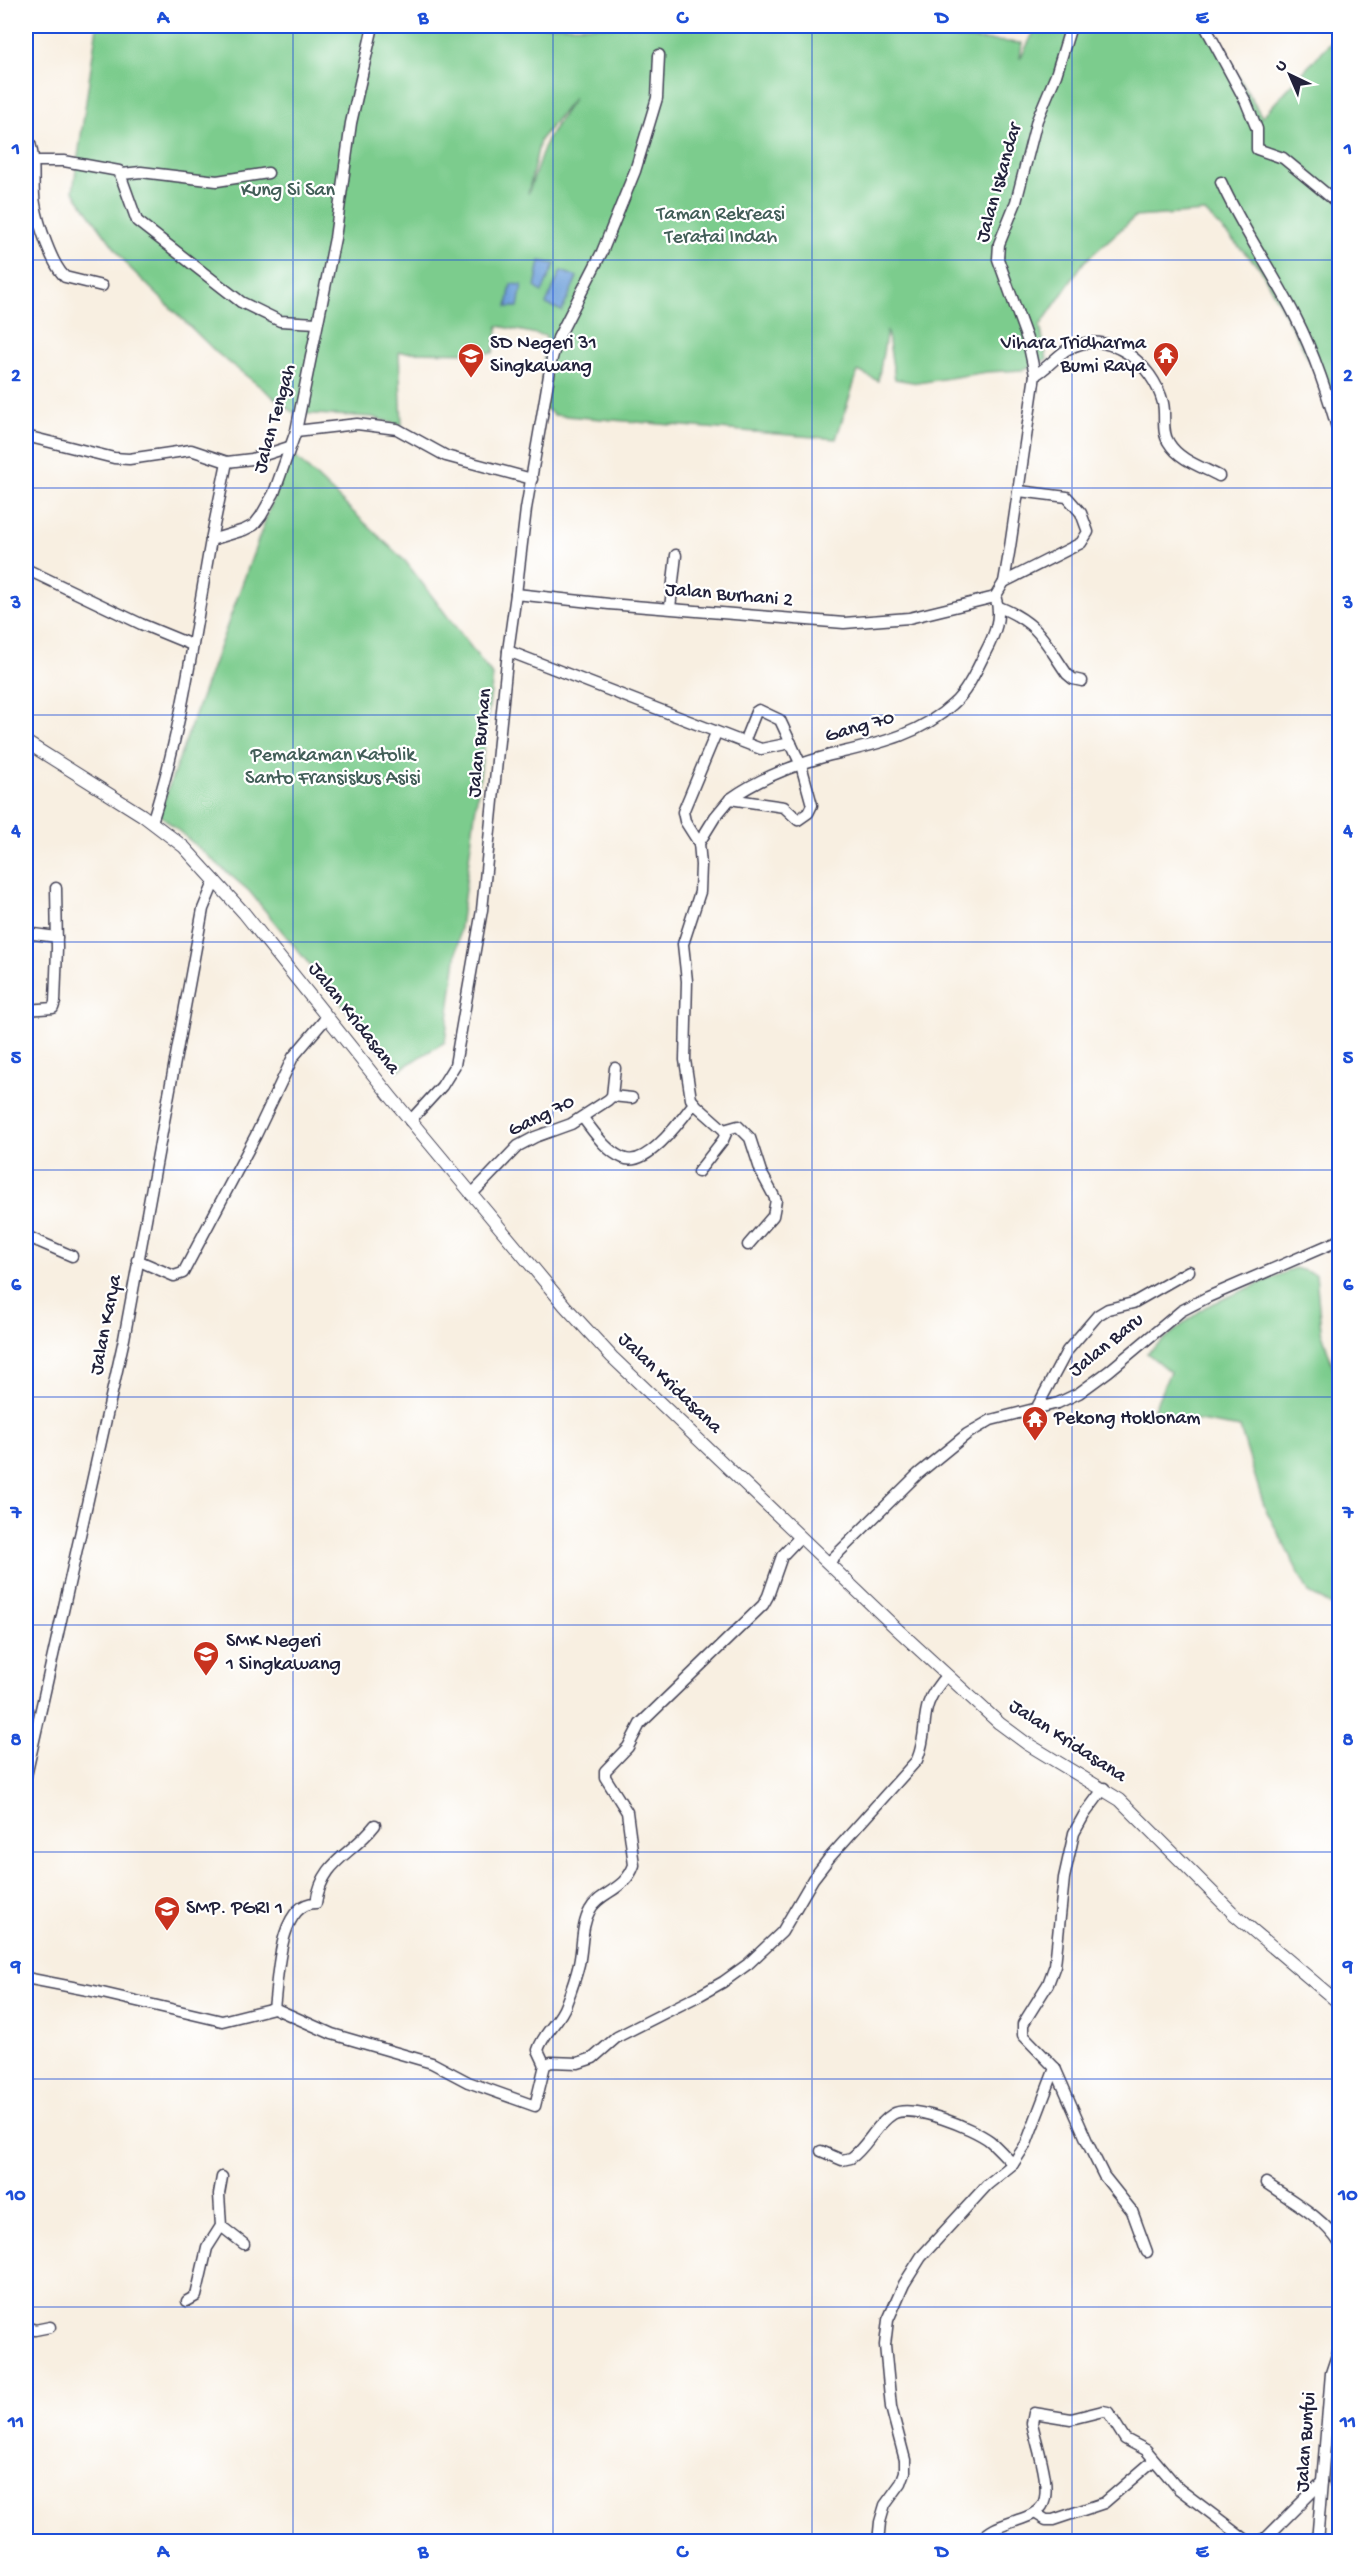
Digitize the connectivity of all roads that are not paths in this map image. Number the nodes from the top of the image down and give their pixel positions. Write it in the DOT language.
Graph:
graph roads {
  1 [pos="373,26"];
  2 [pos="1071,26"];
  3 [pos="1205,26"];
  4 [pos="659,55"];
  5 [pos="26,135"];
  6 [pos="32,161"];
  7 [pos="268,173"];
  8 [pos="122,174"];
  9 [pos="1221,182"];
  10 [pos="1340,205"];
  11 [pos="102,286"];
  12 [pos="317,324"];
  13 [pos="1035,375"];
  14 [pos="296,431"];
  15 [pos="26,436"];
  16 [pos="1340,438"];
  17 [pos="289,447"];
  18 [pos="227,462"];
  19 [pos="1219,476"];
  20 [pos="532,479"];
  21 [pos="1019,491"];
  22 [pos="211,540"];
  23 [pos="676,555"];
  24 [pos="26,569"];
  25 [pos="1004,582"];
  26 [pos="516,594"];
  27 [pos="997,602"];
  28 [pos="670,608"];
  29 [pos="192,645"];
  30 [pos="508,651"];
  31 [pos="1082,681"];
  32 [pos="716,733"];
  33 [pos="26,742"];
  34 [pos="744,742"];
  35 [pos="791,743"];
  36 [pos="801,765"];
  37 [pos="730,799"];
  38 [pos="152,822"];
  39 [pos="699,843"];
  40 [pos="215,880"];
  41 [pos="56,888"];
  42 [pos="26,933"];
  43 [pos="57,937"];
  44 [pos="26,1010"];
  45 [pos="327,1017"];
  46 [pos="615,1068"];
  47 [pos="612,1096"];
  48 [pos="632,1098"];
  49 [pos="694,1103"];
  50 [pos="583,1118"];
  51 [pos="410,1121"];
  52 [pos="726,1131"];
  53 [pos="698,1172"];
  54 [pos="471,1195"];
  55 [pos="26,1236"];
  56 [pos="1340,1240"];
  57 [pos="748,1245"];
  58 [pos="72,1256"];
  59 [pos="137,1260"];
  60 [pos="1189,1270"];
  61 [pos="1036,1409"];
  62 [pos="800,1536"];
  63 [pos="828,1563"];
  64 [pos="947,1675"];
  65 [pos="28,1754"];
  66 [pos="26,1776"];
  67 [pos="1104,1788"];
  68 [pos="375,1825"];
  69 [pos="26,1978"];
  70 [pos="1340,2004"];
  71 [pos="274,2008"];
  72 [pos="544,2065"];
  73 [pos="1055,2068"];
  74 [pos="821,2151"];
  75 [pos="1013,2164"];
  76 [pos="222,2177"];
  77 [pos="1266,2183"];
  78 [pos="221,2226"];
  79 [pos="244,2244"];
  80 [pos="1340,2244"];
  81 [pos="1147,2252"];
  82 [pos="187,2301"];
  83 [pos="26,2327"];
  84 [pos="50,2327"];
  85 [pos="1340,2346"];
  86 [pos="1154,2460"];
  87 [pos="1322,2482"];
  88 [pos="1035,2513"];
  89 [pos="878,2541"];
  90 [pos="978,2541"];
  91 [pos="1249,2541"];
  92 [pos="1262,2541"];
  93 [pos="1317,2541"];
  1 -- 12 [label="street, Jalan Tengah"];
  2 -- 13 [label="street, Jalan Iskandar"];
  3 -- 10 [label="street"];
  4 -- 20 [label="street"];
  5 -- 6 [label="street"];
  6 -- 8 [label="street"];
  6 -- 11 [label="street"];
  7 -- 8 [label="street"];
  8 -- 12 [label="street"];
  9 -- 16 [label="street"];
  12 -- 14 [label="street, Jalan Tengah"];
  13 -- 19 [label="street"];
  13 -- 21 [label="street, Jalan Iskandar"];
  14 -- 17 [label="street, Jalan Tengah"];
  14 -- 20 [label="street"];
  15 -- 18 [label="street"];
  17 -- 18 [label="street"];
  17 -- 22 [label="street, Jalan Tengah"];
  18 -- 22 [label="street"];
  20 -- 26 [label="street"];
  21 -- 25 [label="street, Jalan Iskandar"];
  21 -- 25 [label="street"];
  22 -- 29 [label="street"];
  23 -- 28 [label="street"];
  24 -- 29 [label="street"];
  25 -- 27 [label="street, Jalan Iskandar"];
  26 -- 28 [label="street, Jalan Burhani 2"];
  26 -- 30 [label="street"];
  27 -- 28 [label="street, Jalan Burhani 2"];
  27 -- 31 [label="street"];
  27 -- 36 [label="street, Gang 70"];
  29 -- 38 [label="street"];
  30 -- 32 [label="street"];
  30 -- 51 [label="street, Jalan Burhan"];
  32 -- 34 [label="street"];
  32 -- 39 [label="street"];
  33 -- 38 [label="street, Jalan Kridasana"];
  34 -- 35 [label="street"];
  34 -- 35 [label="street"];
  35 -- 36 [label="street"];
  36 -- 37 [label="street, Gang 70"];
  36 -- 37 [label="street"];
  37 -- 39 [label="street, Gang 70"];
  38 -- 40 [label="street, Jalan Kridasana"];
  39 -- 49 [label="street"];
  40 -- 45 [label="street, Jalan Kridasana"];
  40 -- 59 [label="street, Jalan Karya"];
  41 -- 43 [label="street"];
  42 -- 43 [label="street"];
  43 -- 44 [label="street"];
  45 -- 51 [label="street, Jalan Kridasana"];
  45 -- 59 [label="street"];
  46 -- 47 [label="street"];
  47 -- 48 [label="street"];
  47 -- 50 [label="street, Gang 70"];
  49 -- 50 [label="street"];
  49 -- 52 [label="street"];
  50 -- 54 [label="street, Gang 70"];
  51 -- 54 [label="street, Jalan Kridasana"];
  52 -- 53 [label="street"];
  52 -- 57 [label="street"];
  54 -- 62 [label="street, Jalan Kridasana"];
  55 -- 58 [label="street"];
  56 -- 61 [label="street, Jalan Baru"];
  59 -- 65 [label="street, Jalan Karya"];
  60 -- 61 [label="street"];
  61 -- 63 [label="street, Jalan Baru"];
  62 -- 63 [label="street, Jalan Kridasana"];
  62 -- 72 [label="street"];
  63 -- 64 [label="street, Jalan Kridasana"];
  64 -- 67 [label="street, Jalan Kridasana"];
  64 -- 72 [label="street"];
  65 -- 66 [label="street, Jalan Karya"];
  67 -- 70 [label="street, Jalan Kridasana"];
  67 -- 73 [label="street"];
  68 -- 71 [label="street"];
  69 -- 71 [label="street"];
  71 -- 72 [label="street"];
  73 -- 75 [label="street"];
  73 -- 81 [label="street"];
  74 -- 75 [label="street"];
  75 -- 89 [label="street"];
  76 -- 78 [label="street"];
  77 -- 80 [label="street"];
  78 -- 79 [label="street"];
  78 -- 82 [label="street"];
  83 -- 84 [label="street"];
  85 -- 87 [label="street, Jalan Bunfui"];
  86 -- 88 [label="street"];
  86 -- 88 [label="street"];
  86 -- 91 [label="street"];
  87 -- 92 [label="street"];
  87 -- 93 [label="street, Jalan Bunfui"];
  88 -- 90 [label="street"];
}
